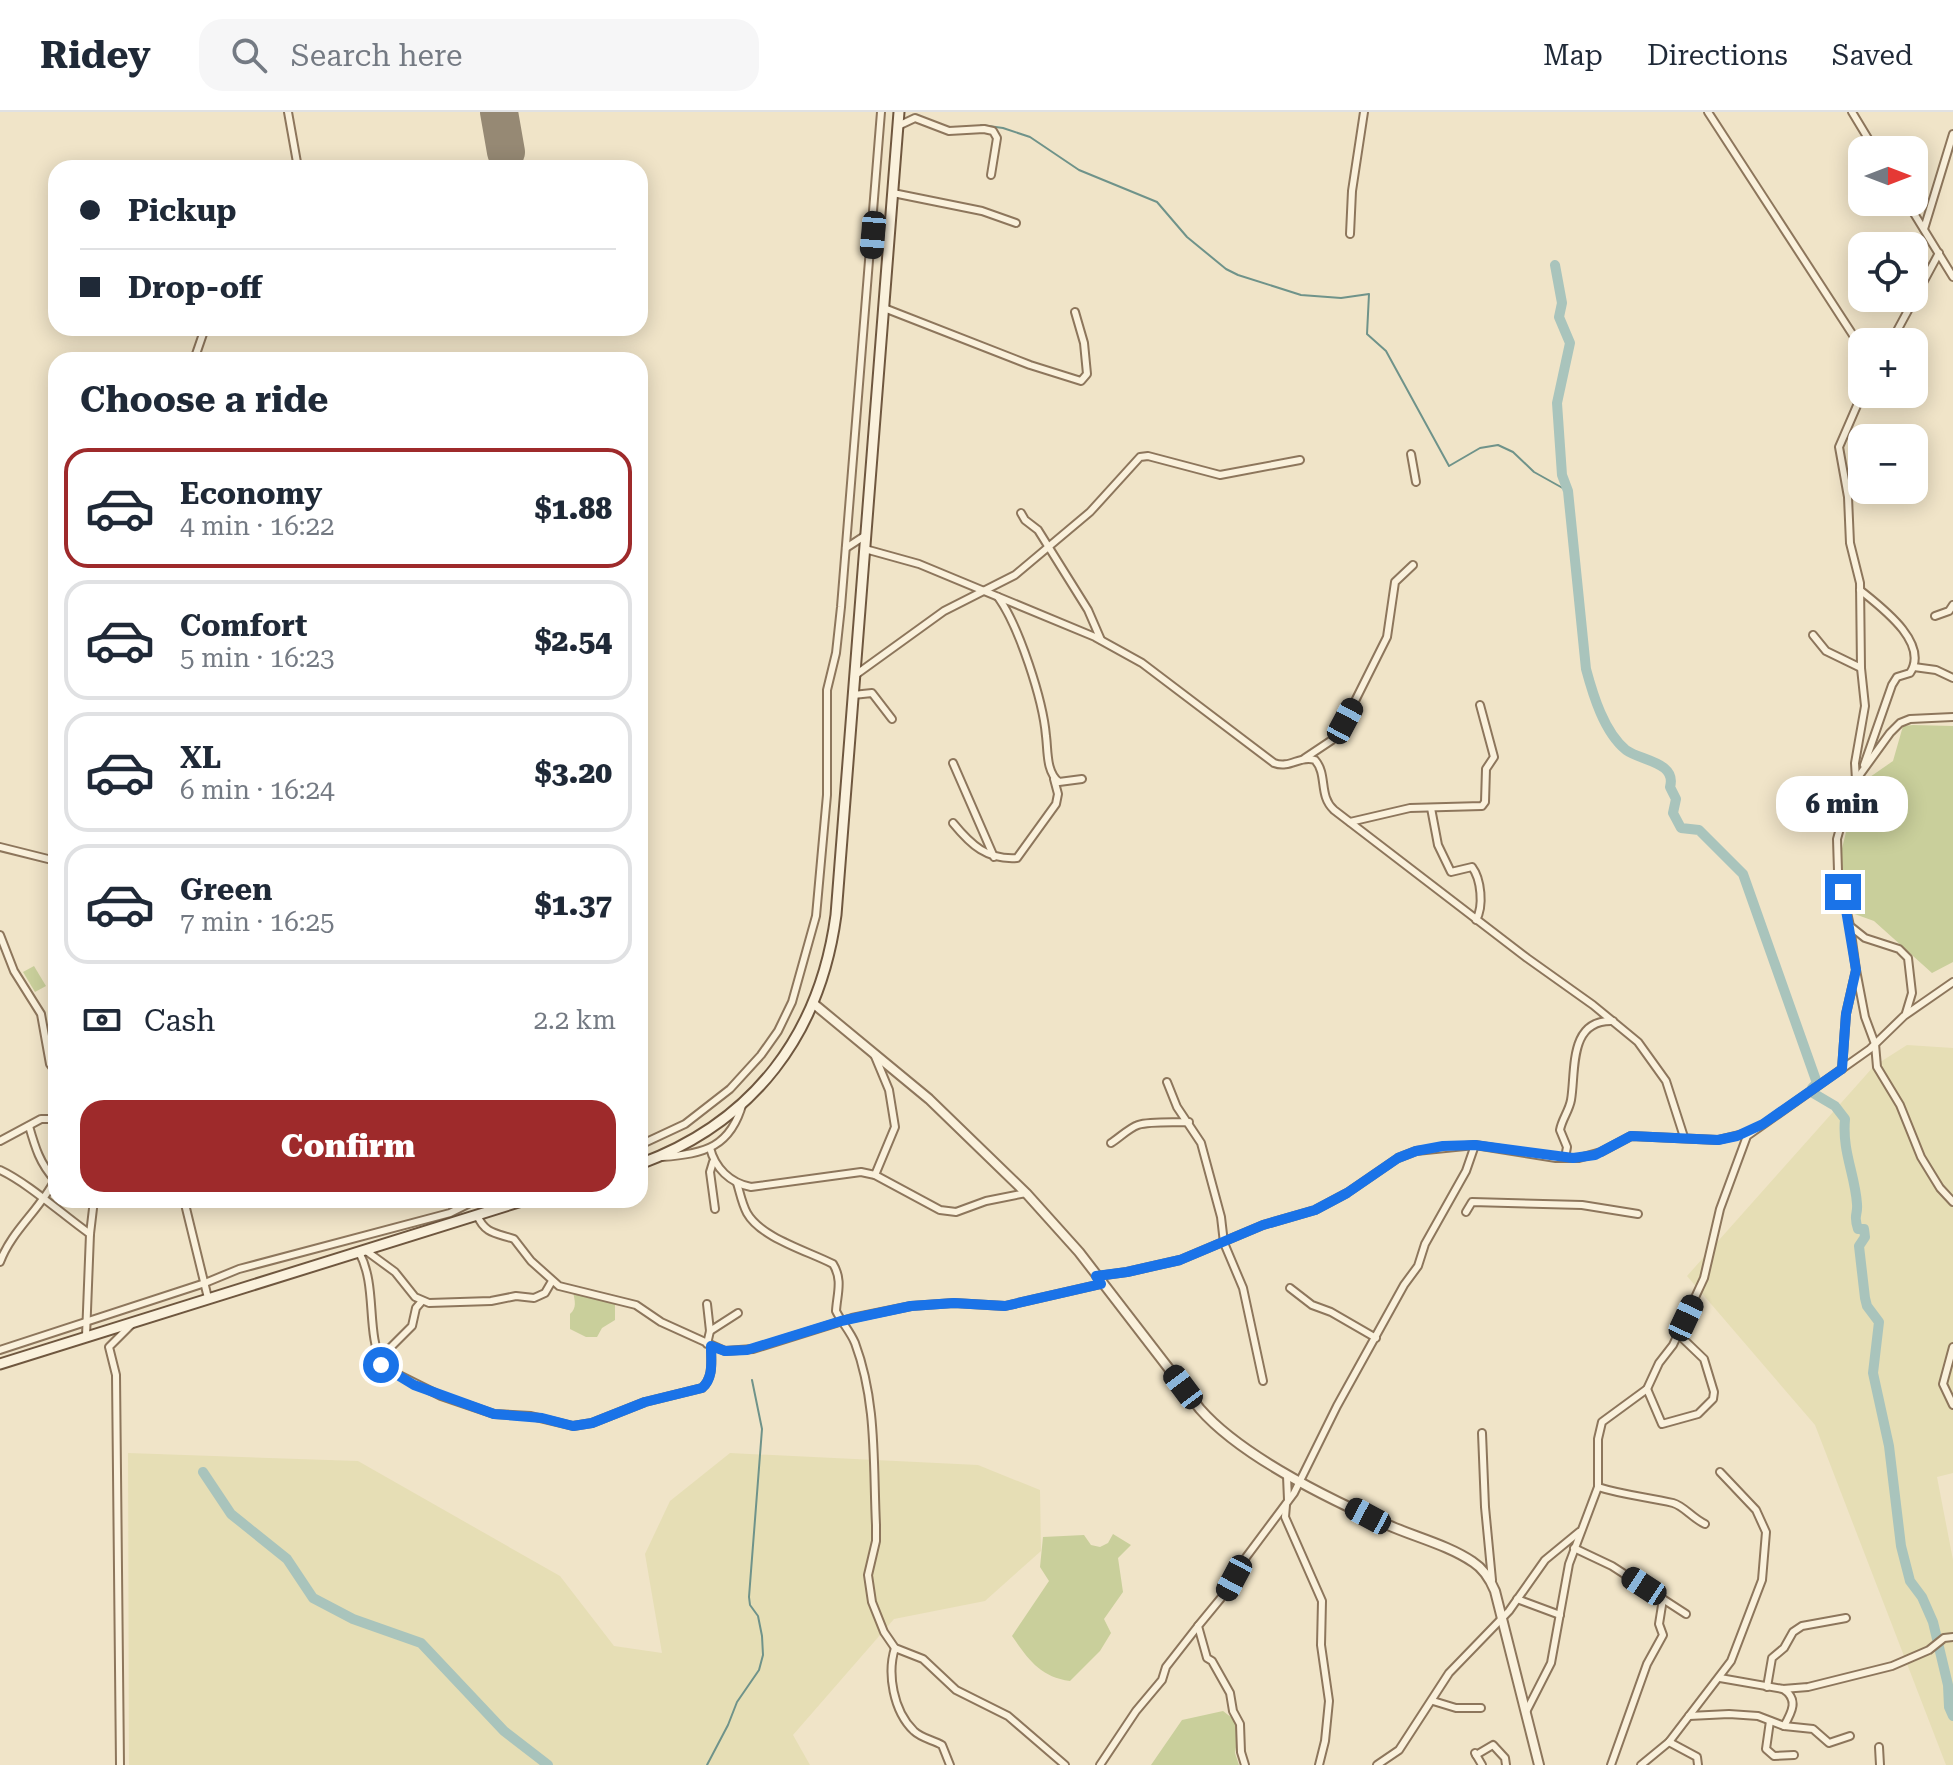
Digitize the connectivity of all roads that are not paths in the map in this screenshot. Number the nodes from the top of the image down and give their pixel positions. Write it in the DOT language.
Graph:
graph roads {
  1 [pos="288,112"];
  2 [pos="881,112"];
  3 [pos="899,112"];
  4 [pos="1364,112"];
  5 [pos="1708,112"];
  6 [pos="1852,112"];
  7 [pos="898,126"];
  8 [pos="1953,134"];
  9 [pos="1867,136"];
  10 [pos="297,160"];
  11 [pos="991,175"];
  12 [pos="893,193"];
  13 [pos="1916,216"];
  14 [pos="1016,223"];
  15 [pos="1924,229"];
  16 [pos="1350,234"];
  17 [pos="1939,253"];
  18 [pos="1953,277"];
  19 [pos="884,308"];
  20 [pos="1075,312"];
  21 [pos="1848,328"];
  22 [pos="1899,328"];
  23 [pos="1856,408"];
  24 [pos="1411,454"];
  25 [pos="1300,460"];
  26 [pos="1416,482"];
  27 [pos="1021,513"];
  28 [pos="866,535"];
  29 [pos="1048,545"];
  30 [pos="846,548"];
  31 [pos="865,549"];
  32 [pos="1413,565"];
  33 [pos="1860,590"];
  34 [pos="986,591"];
  35 [pos="998,597"];
  36 [pos="1953,605"];
  37 [pos="1935,616"];
  38 [pos="1813,635"];
  39 [pos="1101,640"];
  40 [pos="1914,667"];
  41 [pos="1861,668"];
  42 [pos="1952,675"];
  43 [pos="854,676"];
  44 [pos="853,695"];
  45 [pos="1480,705"];
  46 [pos="1953,717"];
  47 [pos="892,719"];
  48 [pos="1305,758"];
  49 [pos="953,763"];
  50 [pos="1861,772"];
  51 [pos="1054,779"];
  52 [pos="1082,779"];
  53 [pos="1856,780"];
  54 [pos="1431,808"];
  55 [pos="1350,822"];
  56 [pos="953,823"];
  57 [pos="0,847"];
  58 [pos="994,857"];
  59 [pos="48,859"];
  60 [pos="1476,920"];
  61 [pos="1850,926"];
  62 [pos="0,935"];
  63 [pos="1856,970"];
  64 [pos="1953,982"];
  65 [pos="814,1004"];
  66 [pos="1904,1016"];
  67 [pos="1613,1021"];
  68 [pos="1875,1044"];
  69 [pos="873,1051"];
  70 [pos="48,1053"];
  71 [pos="1842,1069"];
  72 [pos="1167,1082"];
  73 [pos="743,1102"];
  74 [pos="48,1119"];
  75 [pos="1189,1122"];
  76 [pos="29,1126"];
  77 [pos="1751,1132"];
  78 [pos="1684,1137"];
  79 [pos="0,1141"];
  80 [pos="648,1141"];
  81 [pos="1111,1143"];
  82 [pos="1475,1145"];
  83 [pos="710,1148"];
  84 [pos="660,1157"];
  85 [pos="1565,1158"];
  86 [pos="648,1161"];
  87 [pos="713,1162"];
  88 [pos="0,1170"];
  89 [pos="48,1170"];
  90 [pos="875,1175"];
  91 [pos="737,1183"];
  92 [pos="1026,1193"];
  93 [pos="48,1194"];
  94 [pos="44,1201"];
  95 [pos="1953,1202"];
  96 [pos="48,1204"];
  97 [pos="54,1208"];
  98 [pos="93,1208"];
  99 [pos="186,1208"];
  100 [pos="460,1208"];
  101 [pos="489,1208"];
  102 [pos="500,1208"];
  103 [pos="715,1209"];
  104 [pos="490,1211"];
  105 [pos="1466,1212"];
  106 [pos="1638,1214"];
  107 [pos="477,1215"];
  108 [pos="90,1234"];
  109 [pos="1224,1243"];
  110 [pos="362,1251"];
  111 [pos="0,1262"];
  112 [pos="1099,1280"];
  113 [pos="552,1281"];
  114 [pos="205,1283"];
  115 [pos="1290,1288"];
  116 [pos="208,1298"];
  117 [pos="422,1301"];
  118 [pos="707,1304"];
  119 [pos="738,1313"];
  120 [pos="136,1320"];
  121 [pos="841,1321"];
  122 [pos="85,1323"];
  123 [pos="106,1330"];
  124 [pos="710,1331"];
  125 [pos="1678,1334"];
  126 [pos="86,1336"];
  127 [pos="1376,1338"];
  128 [pos="110,1344"];
  129 [pos="709,1345"];
  130 [pos="1953,1347"];
  131 [pos="0,1350"];
  132 [pos="379,1359"];
  133 [pos="0,1364"];
  134 [pos="1263,1381"];
  135 [pos="1647,1389"];
  136 [pos="1953,1405"];
  137 [pos="1482,1433"];
  138 [pos="1286,1472"];
  139 [pos="1720,1472"];
  140 [pos="1300,1481"];
  141 [pos="1598,1487"];
  142 [pos="1287,1503"];
  143 [pos="1705,1524"];
  144 [pos="1580,1532"];
  145 [pos="1574,1548"];
  146 [pos="1492,1584"];
  147 [pos="1517,1599"];
  148 [pos="1663,1599"];
  149 [pos="1686,1614"];
  150 [pos="1560,1615"];
  151 [pos="1502,1618"];
  152 [pos="1846,1618"];
  153 [pos="1198,1626"];
  154 [pos="1953,1637"];
  155 [pos="895,1648"];
  156 [pos="1720,1678"];
  157 [pos="1767,1687"];
  158 [pos="1783,1689"];
  159 [pos="1433,1701"];
  160 [pos="1481,1708"];
  161 [pos="1526,1712"];
  162 [pos="1689,1716"];
  163 [pos="1770,1721"];
  164 [pos="1784,1726"];
  165 [pos="1850,1736"];
  166 [pos="1669,1742"];
  167 [pos="1879,1747"];
  168 [pos="1794,1755"];
  169 [pos="120,1765"];
  170 [pos="950,1765"];
  171 [pos="1065,1765"];
  172 [pos="1100,1765"];
  173 [pos="1245,1765"];
  174 [pos="1319,1765"];
  175 [pos="1377,1765"];
  176 [pos="1482,1765"];
  177 [pos="1506,1765"];
  178 [pos="1539,1765"];
  179 [pos="1611,1765"];
  180 [pos="1641,1765"];
  181 [pos="1698,1765"];
  182 [pos="1880,1765"];
  1 -- 10 [label="street"];
  2 -- 30 [label="street"];
  3 -- 7 [label="main road"];
  4 -- 16 [label="street"];
  5 -- 21 [label="street"];
  6 -- 9 [label="street"];
  7 -- 11 [label="street"];
  7 -- 12 [label="main road"];
  8 -- 15 [label="street"];
  12 -- 14 [label="street"];
  12 -- 19 [label="main road"];
  13 -- 15 [label="street"];
  15 -- 17 [label="street"];
  17 -- 18 [label="street"];
  17 -- 22 [label="street"];
  19 -- 20 [label="street"];
  19 -- 28 [label="main road"];
  23 -- 33 [label="street"];
  24 -- 26 [label="street"];
  25 -- 29 [label="street"];
  27 -- 29 [label="street"];
  28 -- 30 [label="street"];
  28 -- 31 [label="main road"];
  29 -- 34 [label="street"];
  29 -- 39 [label="street"];
  30 -- 80 [label="street"];
  31 -- 34 [label="street"];
  31 -- 43 [label="main road"];
  32 -- 48 [label="street"];
  33 -- 40 [label="street"];
  33 -- 41 [label="street"];
  34 -- 35 [label="street"];
  34 -- 43 [label="street"];
  35 -- 39 [label="street"];
  35 -- 51 [label="street"];
  36 -- 37 [label="street"];
  38 -- 41 [label="street"];
  39 -- 48 [label="street"];
  40 -- 42 [label="street"];
  40 -- 50 [label="street"];
  41 -- 53 [label="street"];
  43 -- 44 [label="main road"];
  44 -- 47 [label="street"];
  44 -- 65 [label="main road"];
  45 -- 54 [label="street"];
  46 -- 50 [label="street"];
  48 -- 55 [label="street"];
  49 -- 58 [label="street"];
  50 -- 53 [label="street"];
  51 -- 52 [label="street"];
  51 -- 58 [label="street"];
  53 -- 61 [label="street"];
  54 -- 55 [label="street"];
  54 -- 60 [label="street"];
  55 -- 60 [label="street"];
  56 -- 58 [label="street"];
  57 -- 59 [label="street"];
  60 -- 67 [label="street"];
  61 -- 63 [label="street"];
  61 -- 66 [label="street"];
  62 -- 70 [label="street"];
  63 -- 68 [label="street"];
  63 -- 71 [label="street"];
  64 -- 66 [label="street"];
  65 -- 69 [label="street"];
  65 -- 73 [label="main road"];
  66 -- 68 [label="street"];
  67 -- 78 [label="street"];
  67 -- 85 [label="street"];
  68 -- 71 [label="street"];
  68 -- 95 [label="street"];
  69 -- 90 [label="street"];
  69 -- 92 [label="street"];
  71 -- 77 [label="street"];
  72 -- 75 [label="street"];
  73 -- 83 [label="street"];
  73 -- 84 [label="main road"];
  74 -- 76 [label="street"];
  75 -- 81 [label="street"];
  75 -- 109 [label="street"];
  76 -- 79 [label="street"];
  76 -- 89 [label="street"];
  77 -- 78 [label="street"];
  77 -- 125 [label="street"];
  78 -- 85 [label="street"];
  82 -- 85 [label="street"];
  82 -- 109 [label="street"];
  82 -- 127 [label="street"];
  83 -- 84 [label="street"];
  83 -- 87 [label="street"];
  84 -- 86 [label="main road"];
  87 -- 91 [label="street"];
  87 -- 103 [label="street"];
  88 -- 94 [label="street"];
  90 -- 91 [label="street"];
  90 -- 92 [label="street"];
  91 -- 121 [label="street"];
  92 -- 112 [label="street"];
  93 -- 94 [label="street"];
  94 -- 96 [label="street"];
  94 -- 111 [label="street"];
  97 -- 108 [label="street"];
  98 -- 108 [label="street"];
  99 -- 114 [label="street"];
  100 -- 114 [label="street"];
  101 -- 104 [label="street"];
  102 -- 104 [label="main road"];
  104 -- 107 [label="main road"];
  105 -- 106 [label="street"];
  107 -- 110 [label="main road"];
  107 -- 113 [label="street"];
  108 -- 122 [label="street"];
  109 -- 112 [label="street"];
  109 -- 134 [label="street"];
  110 -- 116 [label="main road"];
  110 -- 117 [label="street"];
  110 -- 132 [label="street"];
  112 -- 121 [label="street"];
  112 -- 138 [label="street"];
  113 -- 117 [label="street"];
  113 -- 129 [label="street"];
  114 -- 116 [label="street"];
  114 -- 122 [label="street"];
  115 -- 127 [label="street"];
  116 -- 120 [label="main road"];
  117 -- 132 [label="street"];
  118 -- 124 [label="street"];
  119 -- 124 [label="street"];
  120 -- 123 [label="main road"];
  120 -- 128 [label="street"];
  121 -- 129 [label="street"];
  121 -- 155 [label="street"];
  122 -- 126 [label="street"];
  122 -- 131 [label="street"];
  123 -- 126 [label="main road"];
  123 -- 128 [label="street"];
  124 -- 129 [label="street"];
  125 -- 135 [label="street"];
  125 -- 135 [label="street"];
  126 -- 133 [label="main road"];
  127 -- 140 [label="street"];
  128 -- 169 [label="street"];
  129 -- 132 [label="street"];
  130 -- 136 [label="street"];
  135 -- 141 [label="street"];
  137 -- 146 [label="street"];
  138 -- 140 [label="street"];
  138 -- 142 [label="street"];
  139 -- 156 [label="street"];
  140 -- 142 [label="street"];
  140 -- 146 [label="street"];
  141 -- 143 [label="street"];
  141 -- 144 [label="street"];
  142 -- 153 [label="street"];
  142 -- 174 [label="street"];
  144 -- 145 [label="street"];
  144 -- 147 [label="street"];
  145 -- 148 [label="street"];
  145 -- 150 [label="street"];
  146 -- 151 [label="street"];
  147 -- 150 [label="street"];
  147 -- 151 [label="street"];
  148 -- 149 [label="street"];
  148 -- 179 [label="street"];
  150 -- 161 [label="street"];
  151 -- 159 [label="street"];
  151 -- 161 [label="street"];
  152 -- 157 [label="street"];
  153 -- 172 [label="street"];
  153 -- 173 [label="street"];
  154 -- 158 [label="street"];
  155 -- 170 [label="street"];
  155 -- 171 [label="street"];
  156 -- 157 [label="street"];
  156 -- 162 [label="street"];
  157 -- 158 [label="street"];
  158 -- 164 [label="street"];
  159 -- 160 [label="street"];
  159 -- 175 [label="street"];
  161 -- 178 [label="street"];
  162 -- 163 [label="street"];
  162 -- 166 [label="street"];
  163 -- 164 [label="street"];
  163 -- 168 [label="street"];
  164 -- 165 [label="street"];
  166 -- 180 [label="street"];
  166 -- 181 [label="street"];
  167 -- 182 [label="street"];
  176 -- 177 [label="street"];
}
